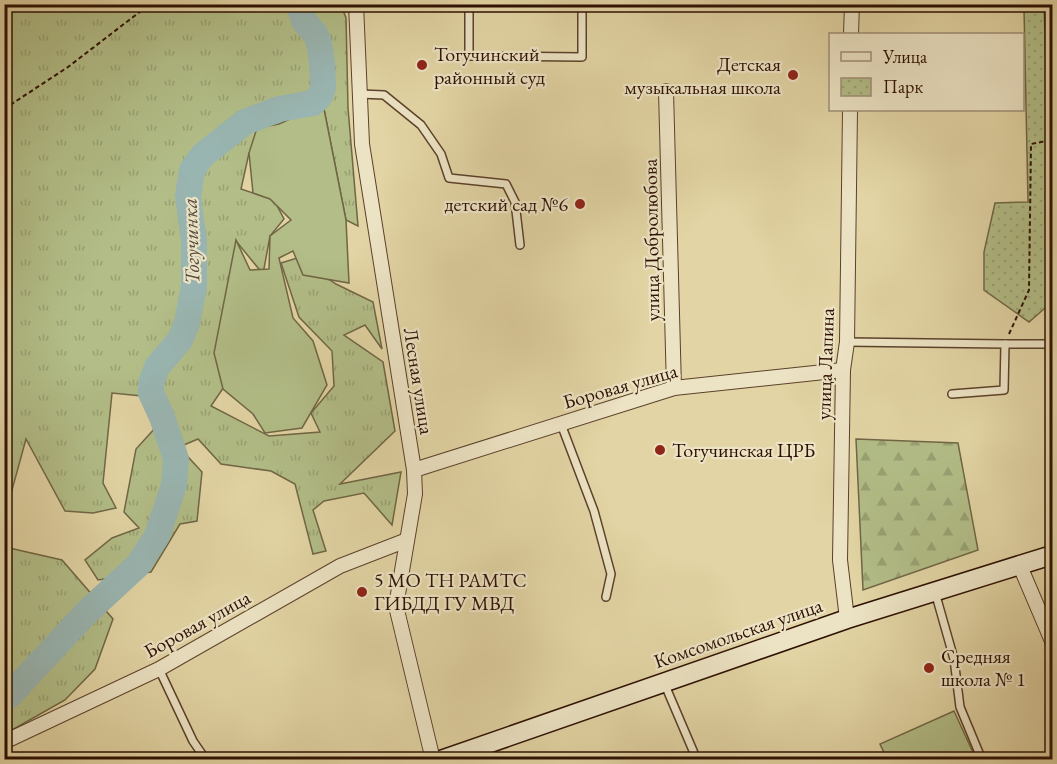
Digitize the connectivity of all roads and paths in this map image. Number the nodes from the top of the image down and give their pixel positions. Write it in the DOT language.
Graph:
graph roads {
  1 [pos="150,4"];
  2 [pos="356,4"];
  3 [pos="469,4"];
  4 [pos="582,4"];
  5 [pos="852,4"];
  6 [pos="851,33"];
  7 [pos="666,91"];
  8 [pos="360,94"];
  9 [pos="4,109"];
  10 [pos="850,111"];
  11 [pos="1053,140"];
  12 [pos="520,245"];
  13 [pos="847,342"];
  14 [pos="1005,344"];
  15 [pos="1053,344"];
  16 [pos="843,370"];
  17 [pos="674,388"];
  18 [pos="952,394"];
  19 [pos="561,424"];
  20 [pos="414,470"];
  21 [pos="407,540"];
  22 [pos="1053,555"];
  23 [pos="1020,566"];
  24 [pos="934,591"];
  25 [pos="606,597"];
  26 [pos="847,619"];
  27 [pos="1053,641"];
  28 [pos="159,669"];
  29 [pos="664,682"];
  30 [pos="4,742"];
  31 [pos="206,759"];
  32 [pos="433,759"];
  33 [pos="441,759"];
  34 [pos="697,759"];
  35 [pos="982,759"];
  1 -- 9 [label="path"];
  2 -- 8 [label="street, Лесная улица"];
  3 -- 4 [label="lane"];
  5 -- 6 [label="street"];
  7 -- 17 [label="street, улица Добролюбова"];
  8 -- 12 [label="lane"];
  8 -- 20 [label="street, Лесная улица"];
  10 -- 13 [label="street, улица Лапина"];
  11 -- 14 [label="path"];
  13 -- 14 [label="lane"];
  13 -- 16 [label="street, улица Лапина"];
  14 -- 15 [label="lane"];
  14 -- 18 [label="lane"];
  16 -- 17 [label="street, Боровая улица"];
  16 -- 26 [label="street, улица Лапина"];
  17 -- 19 [label="street, Боровая улица"];
  19 -- 20 [label="street, Боровая улица"];
  19 -- 25 [label="lane"];
  20 -- 21 [label="street, Лесная улица"];
  21 -- 28 [label="street, Боровая улица"];
  21 -- 32 [label="street, Лесная улица"];
  22 -- 23 [label="main road, Комсомольская улица"];
  23 -- 24 [label="main road, Комсомольская улица"];
  23 -- 27 [label="street"];
  24 -- 26 [label="main road, Комсомольская улица"];
  24 -- 35 [label="lane"];
  26 -- 29 [label="main road, Комсомольская улица"];
  28 -- 30 [label="street, Боровая улица"];
  28 -- 31 [label="lane"];
  29 -- 33 [label="main road, Комсомольская улица"];
  29 -- 34 [label="lane"];
}
